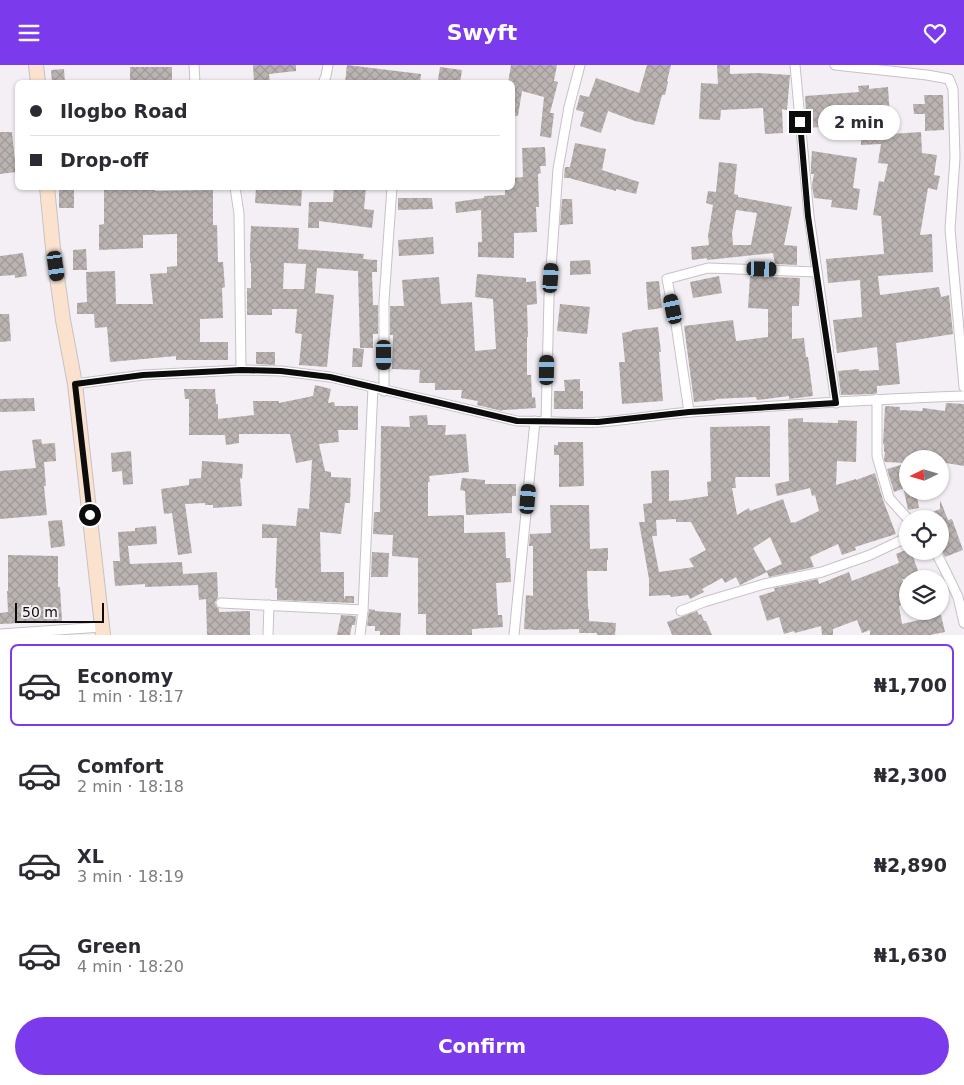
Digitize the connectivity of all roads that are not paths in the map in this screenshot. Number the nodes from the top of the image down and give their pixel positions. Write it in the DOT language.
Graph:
graph roads {
  1 [pos="36,65"];
  2 [pos="194,65"];
  3 [pos="328,65"];
  4 [pos="580,65"];
  5 [pos="795,65"];
  6 [pos="835,65"];
  7 [pos="324,79"];
  8 [pos="38,80"];
  9 [pos="195,80"];
  10 [pos="959,158"];
  11 [pos="47,190"];
  12 [pos="235,190"];
  13 [pos="392,190"];
  14 [pos="817,272"];
  15 [pos="241,370"];
  16 [pos="75,384"];
  17 [pos="373,387"];
  18 [pos="964,387"];
  19 [pos="384,391"];
  20 [pos="964,396"];
  21 [pos="877,399"];
  22 [pos="836,403"];
  23 [pos="689,412"];
  24 [pos="535,421"];
  25 [pos="546,421"];
  26 [pos="900,510"];
  27 [pos="899,541"];
  28 [pos="940,560"];
  29 [pos="221,603"];
  30 [pos="269,605"];
  31 [pos="363,610"];
  32 [pos="681,611"];
  33 [pos="964,623"];
  34 [pos="103,631"];
  35 [pos="0,634"];
  36 [pos="268,635"];
  37 [pos="360,635"];
  38 [pos="514,635"];
  1 -- 8 [label="main road"];
  2 -- 9 [label="street"];
  3 -- 7 [label="street"];
  4 -- 25 [label="street"];
  5 -- 14 [label="street"];
  6 -- 10 [label="street"];
  10 -- 18 [label="street"];
  11 -- 16 [label="main road"];
  12 -- 15 [label="street"];
  13 -- 19 [label="street"];
  14 -- 22 [label="street"];
  14 -- 23 [label="street"];
  15 -- 16 [label="street"];
  15 -- 17 [label="street"];
  16 -- 34 [label="main road"];
  17 -- 19 [label="street"];
  17 -- 31 [label="street"];
  19 -- 24 [label="street"];
  20 -- 21 [label="street"];
  21 -- 22 [label="street"];
  21 -- 26 [label="street"];
  22 -- 23 [label="street"];
  23 -- 25 [label="street"];
  24 -- 25 [label="street"];
  24 -- 38 [label="street"];
  27 -- 32 [label="street"];
  28 -- 33 [label="street"];
  29 -- 30 [label="street"];
  30 -- 31 [label="street"];
  30 -- 36 [label="street"];
  31 -- 37 [label="street"];
  34 -- 35 [label="street"];
}
